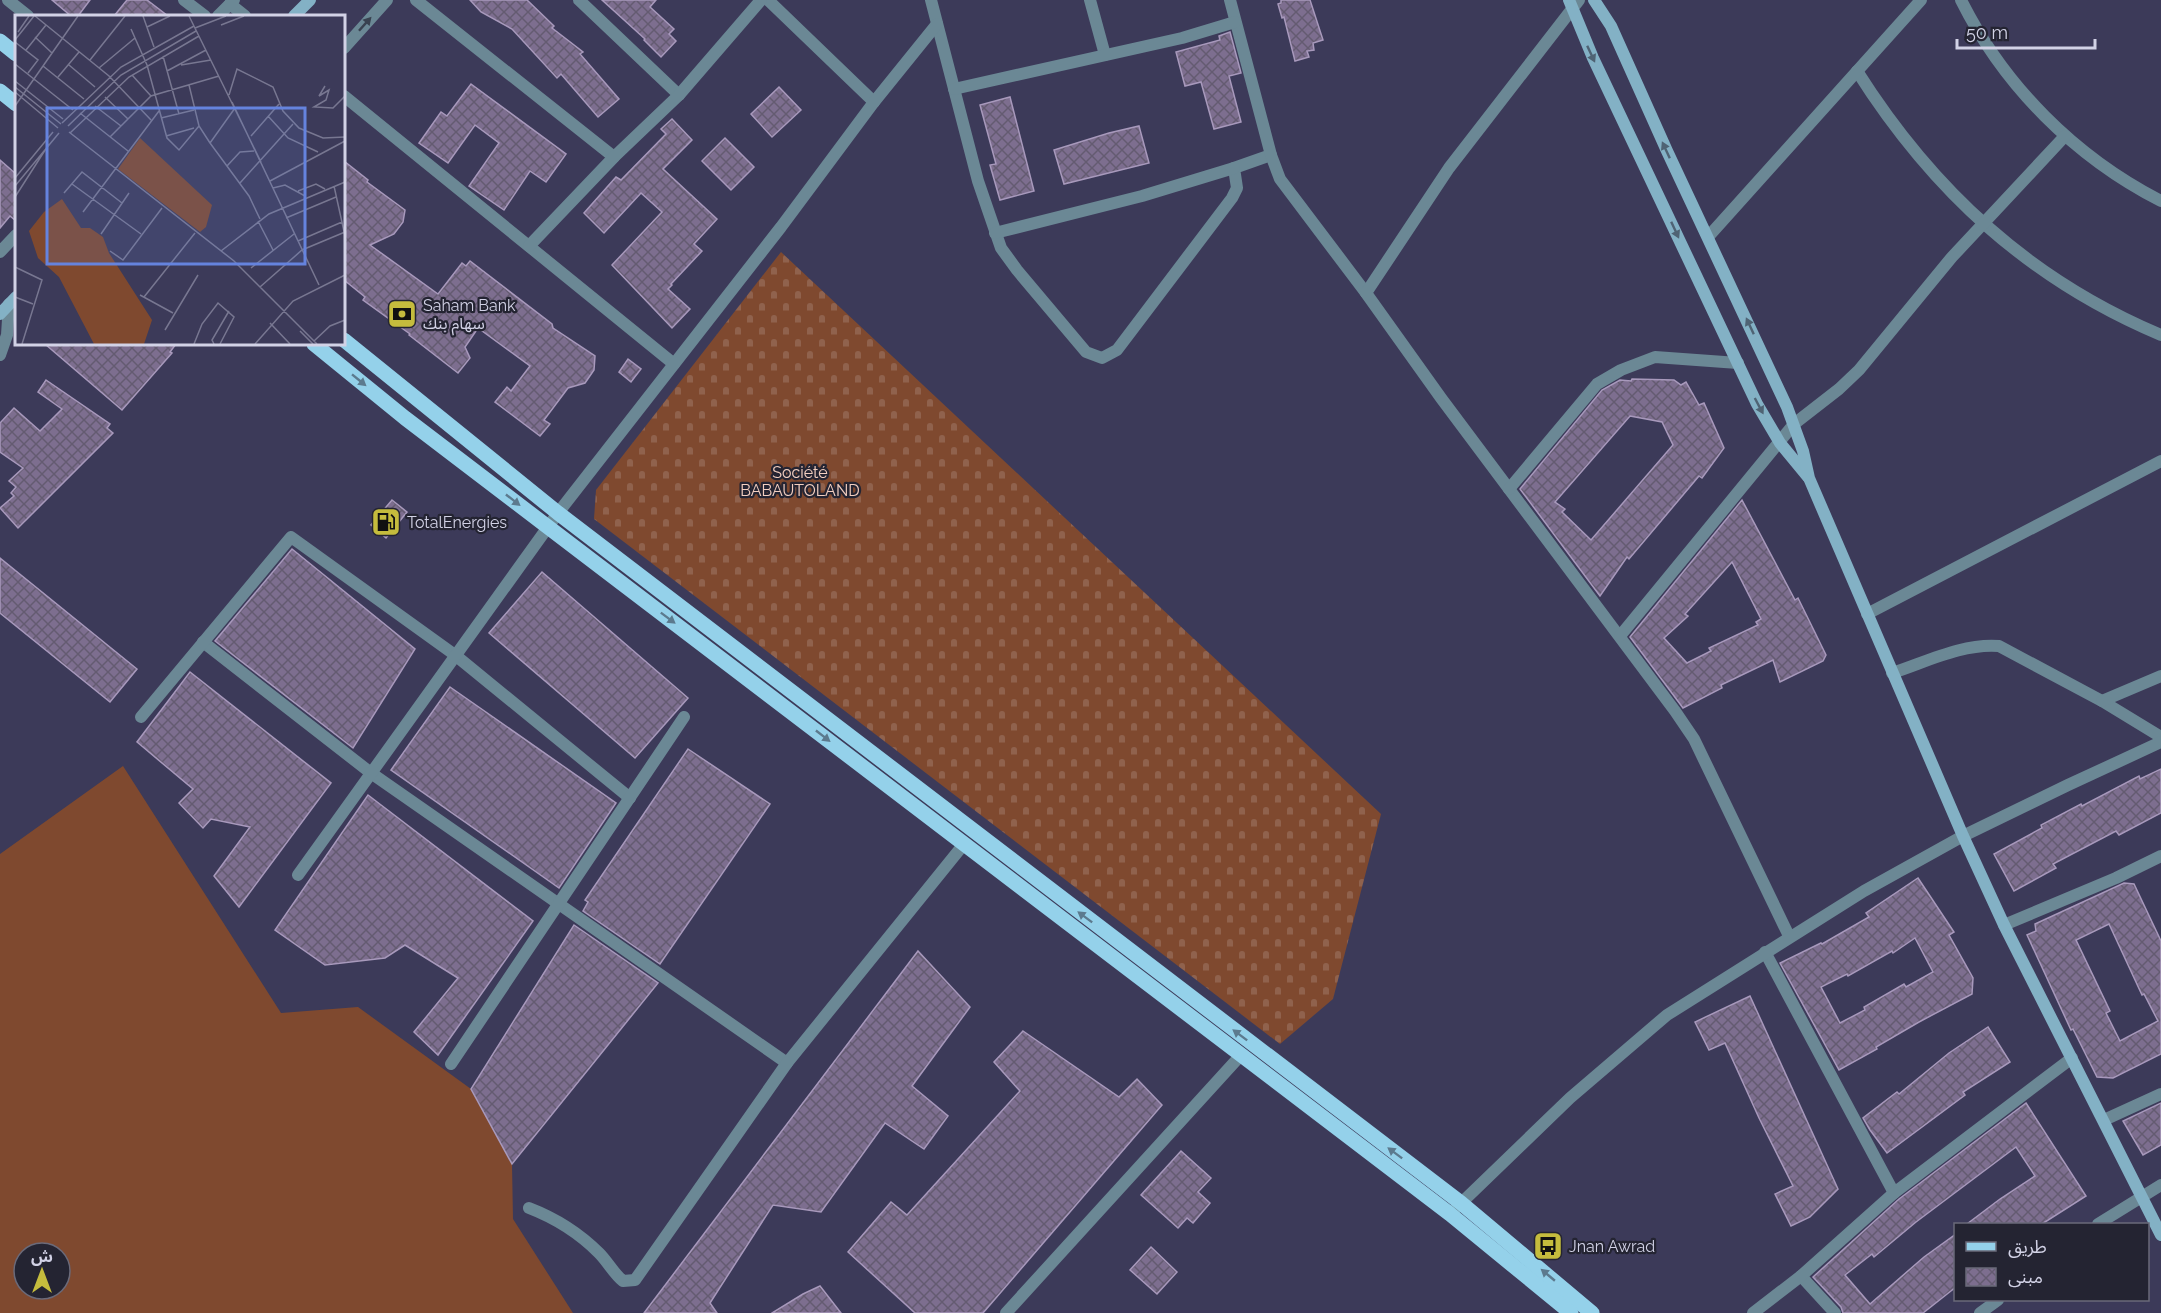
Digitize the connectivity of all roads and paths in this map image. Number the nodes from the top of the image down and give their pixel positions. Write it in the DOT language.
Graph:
graph roads {
  1 [pos="8,0"];
  2 [pos="184,0"];
  3 [pos="310,0"];
  4 [pos="387,0"];
  5 [pos="416,0"];
  6 [pos="579,0"];
  7 [pos="761,0"];
  8 [pos="768,0"];
  9 [pos="931,0"];
  10 [pos="1090,0"];
  11 [pos="1230,0"];
  12 [pos="1594,0"];
  13 [pos="1921,0"];
  14 [pos="1961,0"];
  15 [pos="232,2"];
  16 [pos="1573,3"];
  17 [pos="27,15"];
  18 [pos="203,15"];
  19 [pos="219,15"];
  20 [pos="244,15"];
  21 [pos="295,15"];
  22 [pos="1235,22"];
  23 [pos="937,24"];
  24 [pos="0,41"];
  25 [pos="345,47"];
  26 [pos="15,53"];
  27 [pos="1106,55"];
  28 [pos="1857,71"];
  29 [pos="954,89"];
  30 [pos="0,91"];
  31 [pos="679,95"];
  32 [pos="345,97"];
  33 [pos="874,102"];
  34 [pos="15,103"];
  35 [pos="2065,136"];
  36 [pos="1271,155"];
  37 [pos="614,157"];
  38 [pos="1234,168"];
  39 [pos="2161,201"];
  40 [pos="1982,223"];
  41 [pos="995,233"];
  42 [pos="15,236"];
  43 [pos="1708,237"];
  44 [pos="529,246"];
  45 [pos="0,252"];
  46 [pos="1366,293"];
  47 [pos="13,300"];
  48 [pos="0,314"];
  49 [pos="2161,335"];
  50 [pos="345,340"];
  51 [pos="315,345"];
  52 [pos="0,355"];
  53 [pos="1738,363"];
  54 [pos="674,364"];
  55 [pos="1794,424"];
  56 [pos="1780,443"];
  57 [pos="2161,461"];
  58 [pos="1809,478"];
  59 [pos="1509,489"];
  60 [pos="558,513"];
  61 [pos="548,527"];
  62 [pos="1867,614"];
  63 [pos="1620,636"];
  64 [pos="203,642"];
  65 [pos="456,655"];
  66 [pos="1892,673"];
  67 [pos="2161,676"];
  68 [pos="2102,701"];
  69 [pos="141,717"];
  70 [pos="684,717"];
  71 [pos="2161,737"];
  72 [pos="2161,742"];
  73 [pos="371,772"];
  74 [pos="630,798"];
  75 [pos="1963,836"];
  76 [pos="964,844"];
  77 [pos="2161,856"];
  78 [pos="298,875"];
  79 [pos="559,903"];
  80 [pos="2004,925"];
  81 [pos="1789,936"];
  82 [pos="1765,951"];
  83 [pos="1241,1054"];
  84 [pos="2072,1058"];
  85 [pos="451,1064"];
  86 [pos="787,1064"];
  87 [pos="2161,1094"];
  88 [pos="2104,1120"];
  89 [pos="2161,1185"];
  90 [pos="1894,1193"];
  91 [pos="2142,1195"];
  92 [pos="529,1208"];
  93 [pos="1456,1208"];
  94 [pos="2100,1223"];
  95 [pos="2161,1235"];
  96 [pos="1802,1276"];
  97 [pos="1995,1301"];
  98 [pos="1006,1313"];
  99 [pos="1571,1313"];
  100 [pos="1592,1313"];
  101 [pos="1754,1313"];
  102 [pos="1835,1313"];
  103 [pos="1980,1313"];
  1 -- 17 [label="street"];
  2 -- 18 [label="street"];
  3 -- 21 [label="street"];
  25 -- 4 [label="street, one-way"];
  5 -- 37 [label="street"];
  6 -- 31 [label="street"];
  7 -- 31 [label="street"];
  8 -- 33 [label="street"];
  9 -- 23 [label="street"];
  10 -- 27 [label="street"];
  11 -- 22 [label="street"];
  43 -- 12 [label="street, one-way"];
  13 -- 28 [label="street"];
  14 -- 35 [label="street"];
  15 -- 19 [label="street"];
  15 -- 20 [label="street"];
  16 -- 46 [label="street"];
  16 -- 53 [label="street, one-way"];
  22 -- 27 [label="street"];
  22 -- 36 [label="street"];
  23 -- 29 [label="street"];
  23 -- 33 [label="street"];
  24 -- 26 [label="main road"];
  27 -- 29 [label="street"];
  28 -- 40 [label="street"];
  28 -- 43 [label="street"];
  29 -- 41 [label="street"];
  30 -- 34 [label="main road"];
  31 -- 37 [label="street"];
  32 -- 44 [label="street"];
  33 -- 54 [label="street"];
  35 -- 39 [label="street"];
  35 -- 40 [label="street"];
  36 -- 38 [label="street"];
  36 -- 46 [label="street"];
  37 -- 44 [label="street"];
  38 -- 41 [label="street"];
  38 -- 41 [label="street"];
  40 -- 49 [label="street"];
  40 -- 55 [label="street"];
  42 -- 45 [label="street"];
  55 -- 43 [label="street, one-way"];
  44 -- 54 [label="street"];
  46 -- 59 [label="street"];
  47 -- 48 [label="street"];
  47 -- 52 [label="street"];
  50 -- 60 [label="main road"];
  51 -- 61 [label="main road, one-way"];
  53 -- 56 [label="street, one-way"];
  53 -- 59 [label="street"];
  54 -- 60 [label="street"];
  55 -- 56 [label="street"];
  55 -- 58 [label="street"];
  56 -- 58 [label="street"];
  56 -- 63 [label="street"];
  57 -- 62 [label="street"];
  58 -- 62 [label="street"];
  59 -- 63 [label="street"];
  60 -- 61 [label="street"];
  93 -- 60 [label="main road, one-way"];
  61 -- 65 [label="street"];
  61 -- 76 [label="main road, one-way"];
  62 -- 66 [label="street"];
  63 -- 81 [label="street"];
  64 -- 65 [label="street"];
  64 -- 69 [label="street"];
  64 -- 73 [label="street"];
  65 -- 73 [label="street"];
  65 -- 74 [label="street"];
  66 -- 68 [label="street"];
  66 -- 75 [label="street"];
  67 -- 68 [label="street"];
  68 -- 71 [label="street"];
  70 -- 74 [label="street"];
  72 -- 75 [label="street"];
  73 -- 78 [label="street"];
  73 -- 79 [label="street"];
  74 -- 79 [label="street"];
  75 -- 80 [label="street"];
  75 -- 81 [label="street"];
  76 -- 83 [label="main road"];
  76 -- 86 [label="street"];
  77 -- 80 [label="street"];
  79 -- 85 [label="street"];
  79 -- 86 [label="street"];
  80 -- 84 [label="street"];
  81 -- 82 [label="street"];
  82 -- 90 [label="street"];
  82 -- 93 [label="street"];
  83 -- 93 [label="main road"];
  83 -- 98 [label="street"];
  84 -- 88 [label="street"];
  84 -- 90 [label="street"];
  86 -- 92 [label="street"];
  87 -- 88 [label="street"];
  88 -- 91 [label="street"];
  89 -- 91 [label="street"];
  90 -- 96 [label="street"];
  91 -- 94 [label="street"];
  91 -- 95 [label="street"];
  93 -- 99 [label="main road"];
  100 -- 93 [label="main road, one-way"];
  96 -- 101 [label="street"];
  96 -- 102 [label="street"];
  97 -- 103 [label="street"];
}
